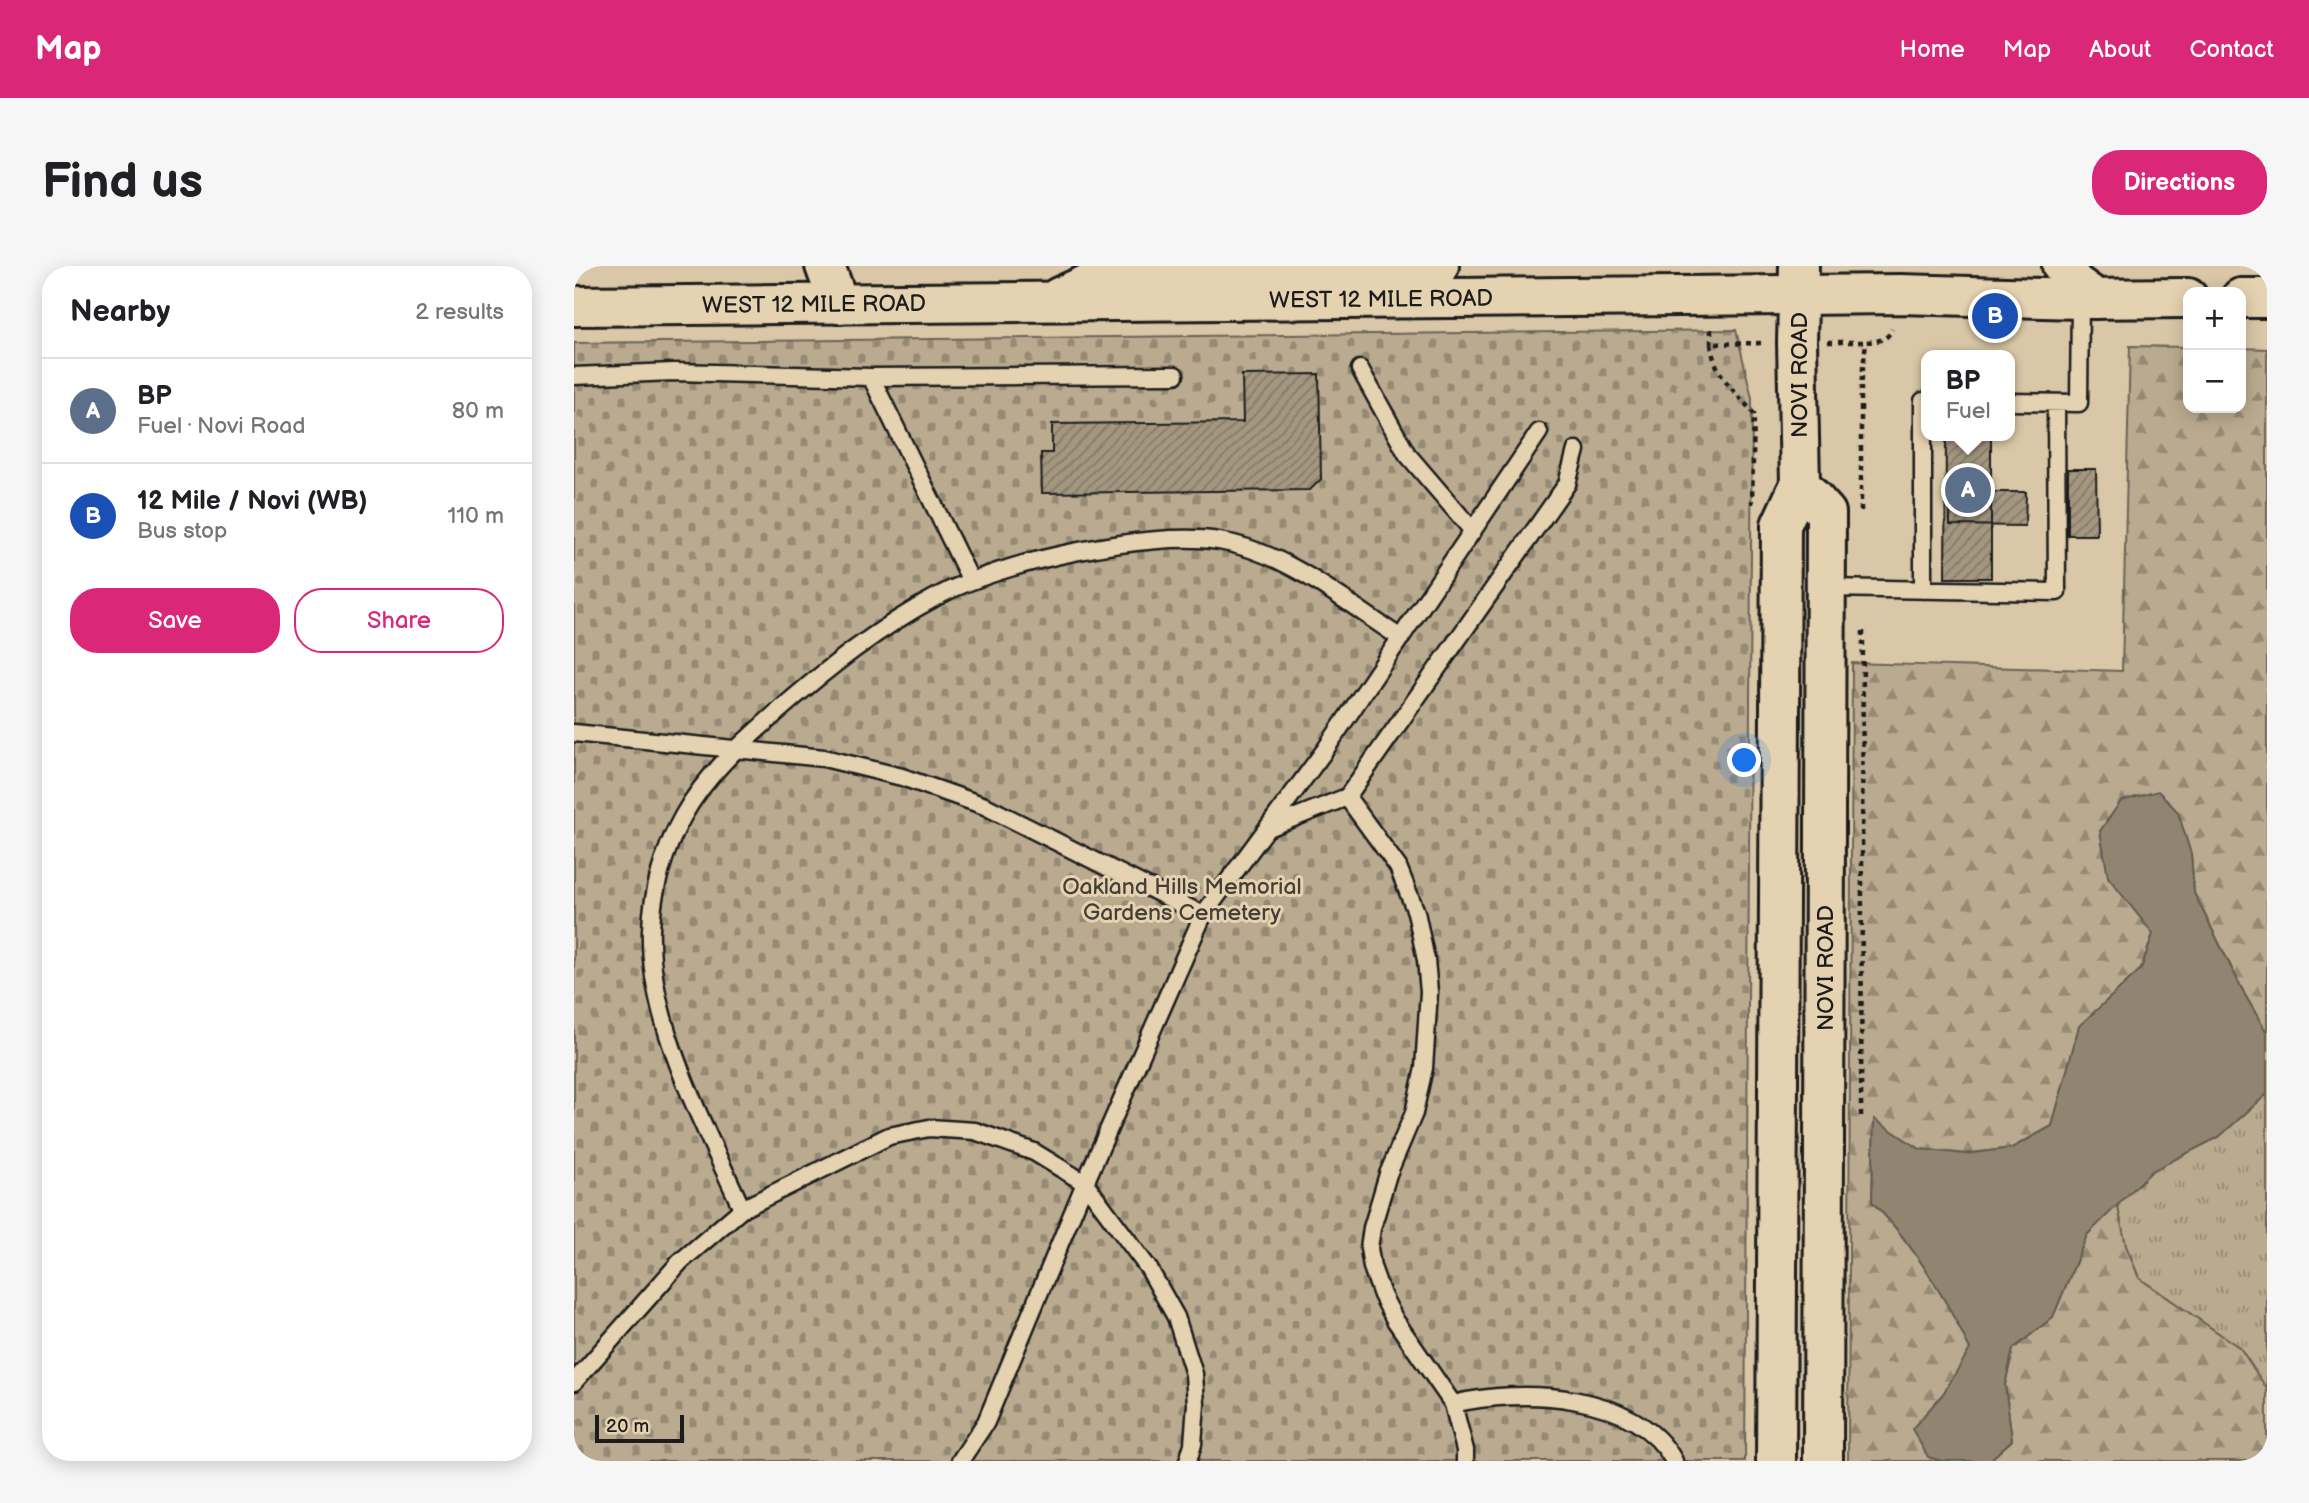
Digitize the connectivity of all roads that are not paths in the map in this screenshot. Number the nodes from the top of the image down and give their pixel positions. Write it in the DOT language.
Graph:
graph roads {
  1 [pos="825,266"];
  2 [pos="1439,266"];
  3 [pos="2062,266"];
  4 [pos="1799,281"];
  5 [pos="2183,298"];
  6 [pos="2246,298"];
  7 [pos="2267,298"];
  8 [pos="2088,299"];
  9 [pos="1048,302"];
  10 [pos="839,304"];
  11 [pos="574,306"];
  12 [pos="1360,369"];
  13 [pos="1175,374"];
  14 [pos="574,376"];
  15 [pos="871,377"];
  16 [pos="2015,402"];
  17 [pos="2056,403"];
  18 [pos="1539,432"];
  19 [pos="1923,441"];
  20 [pos="1576,450"];
  21 [pos="1800,484"];
  22 [pos="1473,531"];
  23 [pos="971,581"];
  24 [pos="1843,588"];
  25 [pos="1923,590"];
  26 [pos="1401,638"];
  27 [pos="574,733"];
  28 [pos="736,748"];
  29 [pos="1347,797"];
  30 [pos="1267,828"];
  31 [pos="1203,915"];
  32 [pos="1084,1183"];
  33 [pos="742,1209"];
  34 [pos="574,1382"];
  35 [pos="1453,1404"];
  36 [pos="960,1461"];
  37 [pos="1188,1461"];
  38 [pos="1465,1461"];
  39 [pos="1674,1461"];
  40 [pos="1776,1461"];
  41 [pos="1823,1461"];
  1 -- 10 [label="main road"];
  2 -- 9 [label="main road"];
  3 -- 8 [label="main road"];
  4 -- 8 [label="main road, WEST 12 MILE ROAD"];
  4 -- 9 [label="main road, WEST 12 MILE ROAD"];
  4 -- 21 [label="main road, NOVI ROAD"];
  5 -- 8 [label="main road, WEST 12 MILE ROAD"];
  6 -- 7 [label="main road"];
  8 -- 17 [label="lane"];
  9 -- 10 [label="main road, WEST 12 MILE ROAD"];
  10 -- 11 [label="main road, WEST 12 MILE ROAD"];
  12 -- 22 [label="lane"];
  13 -- 15 [label="lane"];
  14 -- 15 [label="lane"];
  15 -- 23 [label="lane"];
  16 -- 17 [label="lane"];
  17 -- 25 [label="lane"];
  18 -- 22 [label="lane"];
  19 -- 25 [label="lane"];
  20 -- 29 [label="lane"];
  21 -- 24 [label="main road, NOVI ROAD"];
  21 -- 40 [label="main road, NOVI ROAD"];
  22 -- 26 [label="lane"];
  23 -- 26 [label="lane"];
  23 -- 28 [label="lane"];
  24 -- 25 [label="lane"];
  24 -- 41 [label="main road, NOVI ROAD"];
  26 -- 30 [label="lane"];
  27 -- 28 [label="lane"];
  28 -- 31 [label="lane"];
  28 -- 33 [label="lane"];
  29 -- 30 [label="lane"];
  29 -- 35 [label="lane"];
  30 -- 31 [label="lane"];
  31 -- 32 [label="lane"];
  32 -- 33 [label="lane"];
  32 -- 36 [label="lane"];
  32 -- 37 [label="lane"];
  33 -- 34 [label="lane"];
  35 -- 38 [label="lane"];
  35 -- 39 [label="lane"];
}
